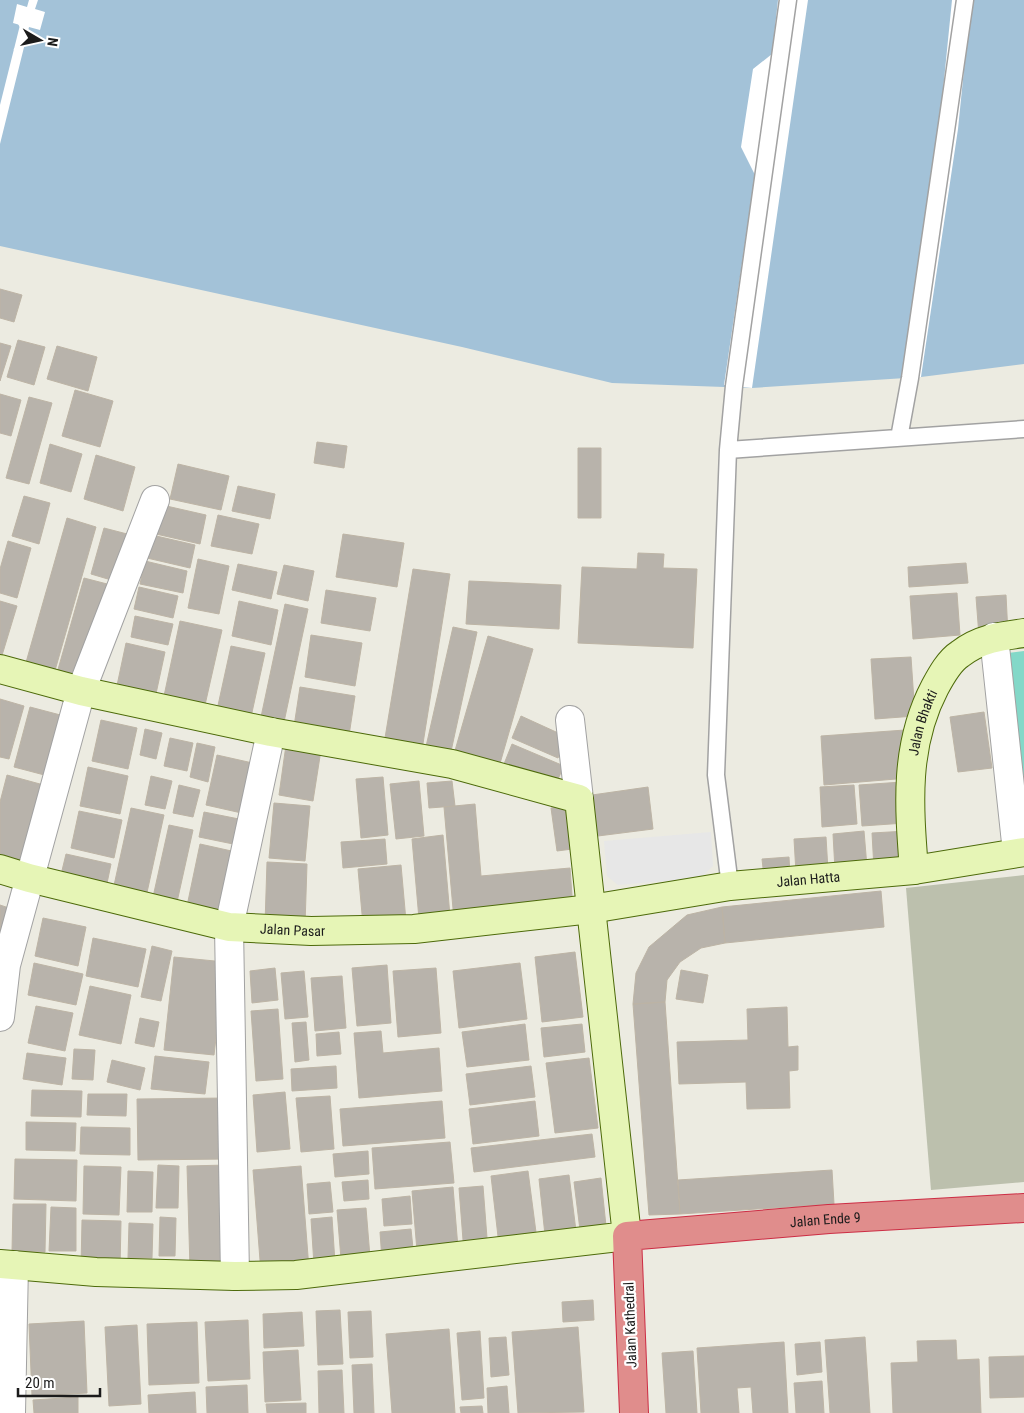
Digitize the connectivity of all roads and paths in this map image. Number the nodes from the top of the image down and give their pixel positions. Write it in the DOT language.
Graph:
graph roads {
  1 [pos="788,0"];
  2 [pos="964,0"];
  3 [pos="1024,429"];
  4 [pos="899,438"];
  5 [pos="728,450"];
  6 [pos="155,500"];
  7 [pos="1024,633"];
  8 [pos="994,637"];
  9 [pos="0,669"];
  10 [pos="81,691"];
  11 [pos="570,720"];
  12 [pos="272,732"];
  13 [pos="578,799"];
  14 [pos="1020,852"];
  15 [pos="0,869"];
  16 [pos="914,870"];
  17 [pos="29,878"];
  18 [pos="730,886"];
  19 [pos="591,909"];
  20 [pos="229,927"];
  21 [pos="0,1017"];
  22 [pos="1024,1208"];
  23 [pos="627,1236"];
  24 [pos="7,1264"];
  25 [pos="236,1276"];
  26 [pos="11,1413"];
  27 [pos="634,1413"];
  1 -- 5 [label="lane"];
  2 -- 4 [label="lane"];
  3 -- 4 [label="lane"];
  4 -- 5 [label="lane"];
  5 -- 18 [label="lane"];
  6 -- 10 [label="street"];
  7 -- 8 [label="street, Jalan Bhakti"];
  8 -- 14 [label="street"];
  8 -- 16 [label="street, Jalan Bhakti"];
  9 -- 10 [label="street"];
  10 -- 12 [label="street"];
  10 -- 17 [label="street"];
  11 -- 13 [label="street"];
  12 -- 13 [label="street"];
  12 -- 20 [label="street"];
  13 -- 19 [label="street"];
  14 -- 16 [label="street, Jalan Hatta"];
  15 -- 17 [label="street, Jalan Pasar"];
  16 -- 18 [label="street, Jalan Hatta"];
  17 -- 20 [label="street, Jalan Pasar"];
  17 -- 21 [label="street"];
  18 -- 19 [label="street, Jalan Hatta"];
  19 -- 20 [label="street, Jalan Pasar"];
  19 -- 23 [label="street"];
  20 -- 25 [label="street"];
  22 -- 23 [label="highway, Jalan Ende 9"];
  23 -- 25 [label="street"];
  23 -- 27 [label="highway, Jalan Kathedral"];
  24 -- 25 [label="street"];
  24 -- 26 [label="street"];
}
